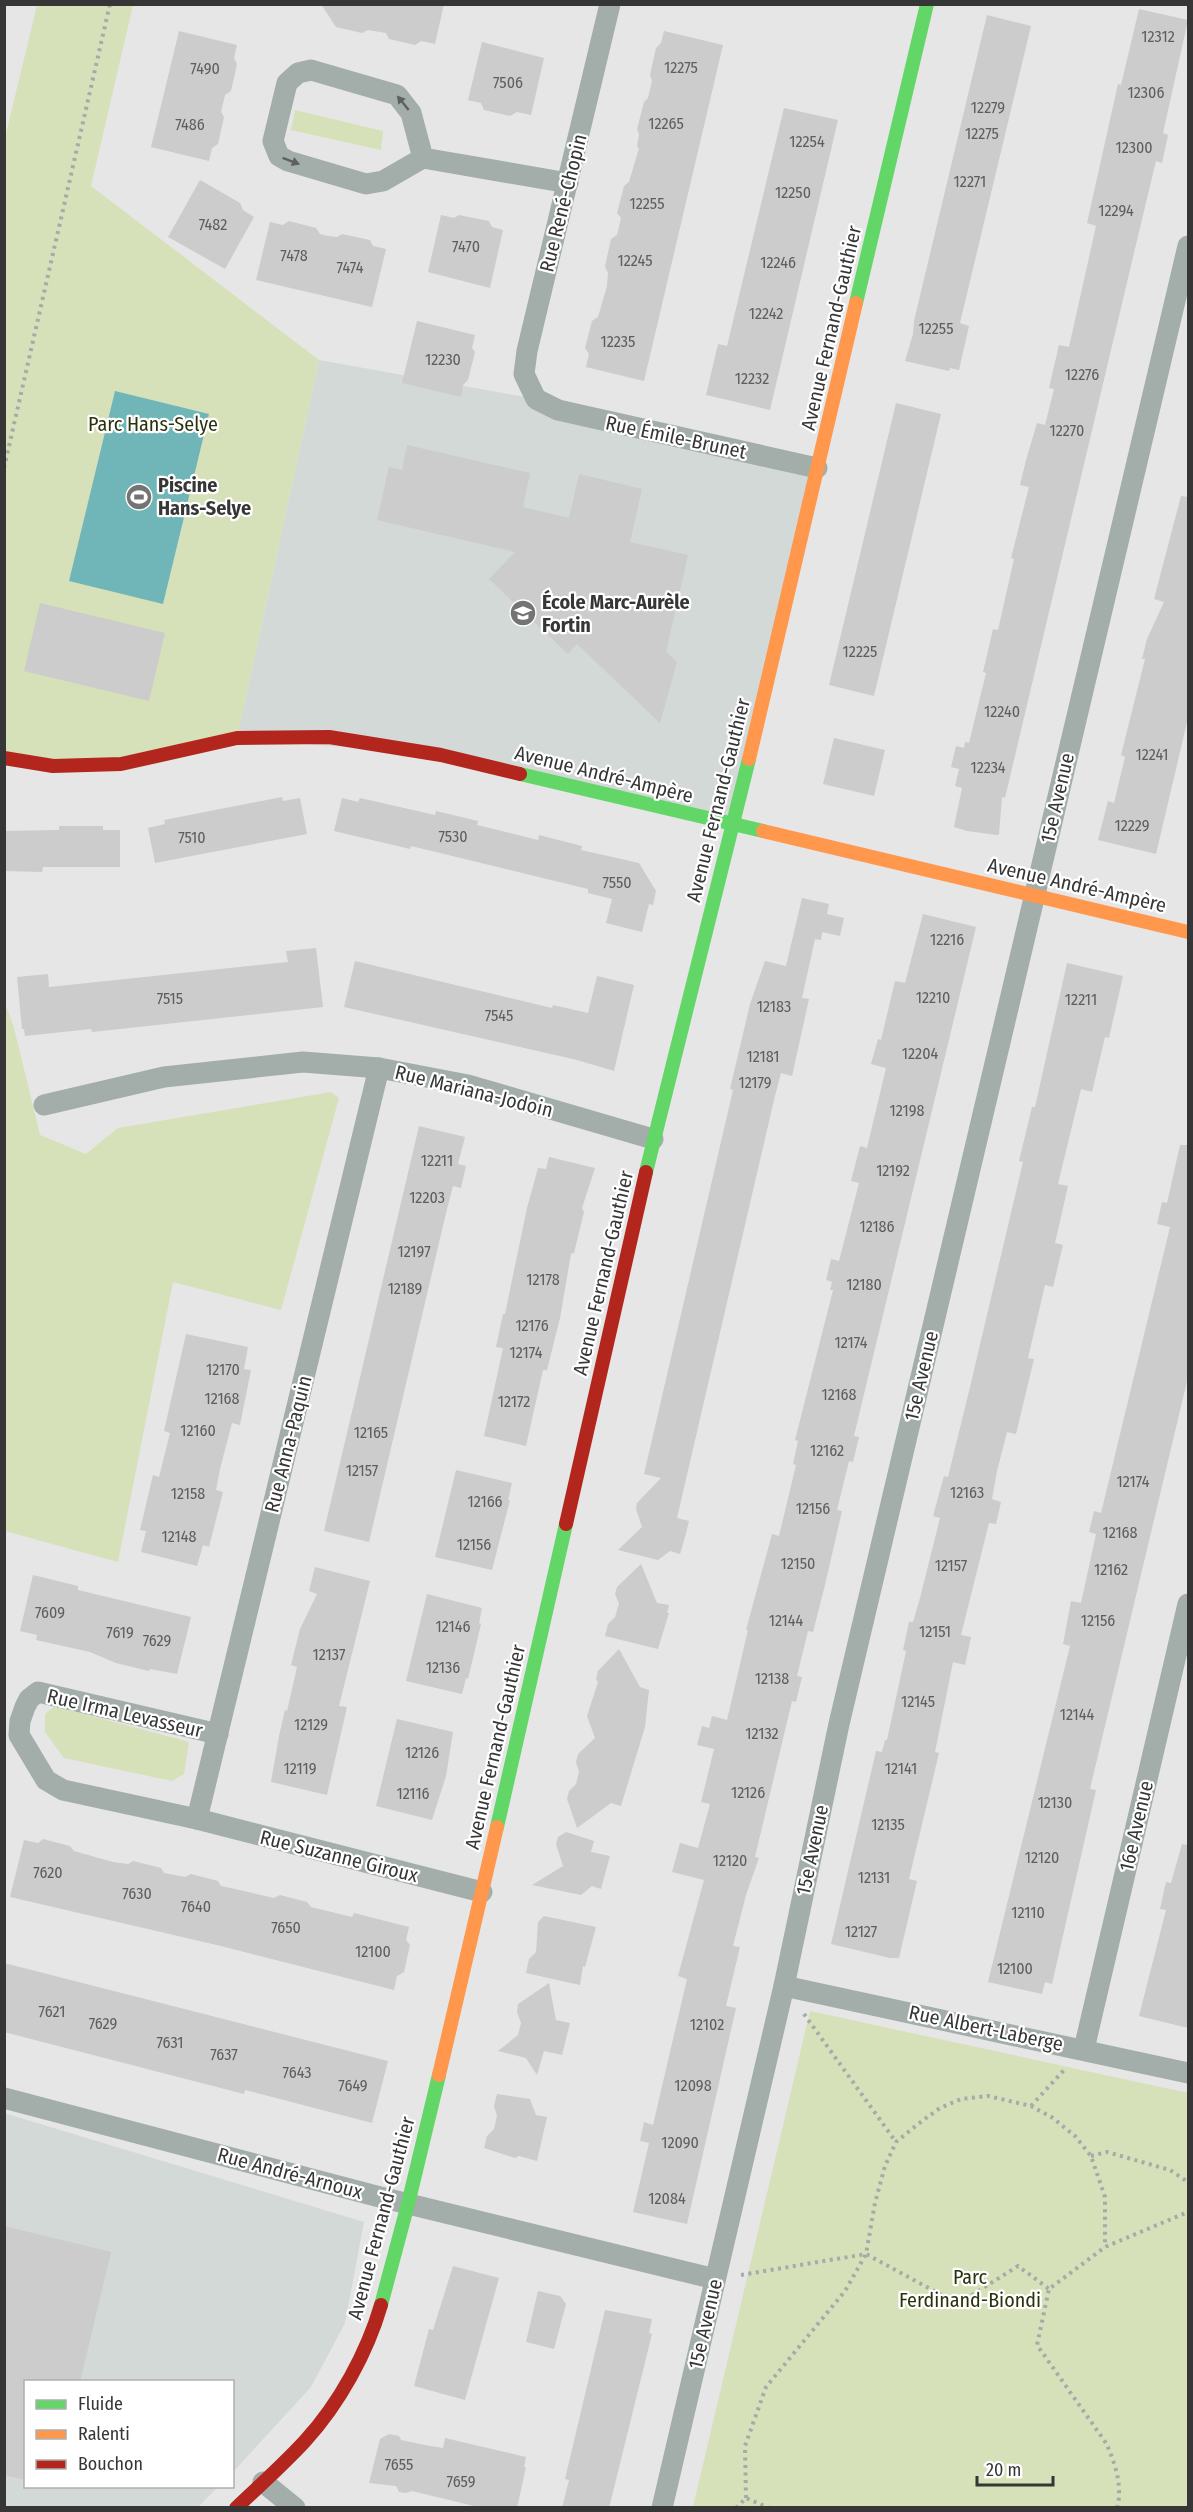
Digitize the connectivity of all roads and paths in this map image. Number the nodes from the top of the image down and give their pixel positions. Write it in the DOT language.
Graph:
graph roads {
  1 [pos="110,4"];
  2 [pos="610,4"];
  3 [pos="927,4"];
  4 [pos="423,158"];
  5 [pos="568,183"];
  6 [pos="1188,246"];
  7 [pos="536,399"];
  8 [pos="4,468"];
  9 [pos="817,468"];
  10 [pos="4,758"];
  11 [pos="733,825"];
  12 [pos="1034,895"];
  13 [pos="1188,932"];
  14 [pos="379,1068"];
  15 [pos="44,1105"];
  16 [pos="653,1139"];
  17 [pos="1188,1604"];
  18 [pos="218,1734"];
  19 [pos="196,1820"];
  20 [pos="482,1892"];
  21 [pos="784,1986"];
  22 [pos="1084,2049"];
  23 [pos="1188,2073"];
  24 [pos="4,2098"];
  25 [pos="1031,2106"];
  26 [pos="896,2142"];
  27 [pos="1091,2156"];
  28 [pos="1188,2182"];
  29 [pos="408,2204"];
  30 [pos="1188,2212"];
  31 [pos="1105,2247"];
  32 [pos="866,2254"];
  33 [pos="716,2279"];
  34 [pos="1049,2289"];
  35 [pos="263,2482"];
  36 [pos="746,2498"];
  37 [pos="236,2508"];
  38 [pos="296,2508"];
  39 [pos="662,2508"];
  40 [pos="736,2508"];
  41 [pos="769,2508"];
  42 [pos="849,2508"];
  43 [pos="876,2508"];
  44 [pos="1117,2508"];
  1 -- 8 [label="path"];
  2 -- 5 [label="street, Rue René-Chopin"];
  3 -- 9 [label="street, Avenue Fernand-Gauthier"];
  4 -- 4 [label="street, one-way"];
  4 -- 5 [label="street"];
  5 -- 7 [label="street, Rue René-Chopin"];
  6 -- 12 [label="street, 15e Avenue"];
  7 -- 9 [label="street, Rue Émile-Brunet"];
  9 -- 11 [label="street, Avenue Fernand-Gauthier"];
  10 -- 11 [label="street, Avenue André-Ampère"];
  11 -- 12 [label="street, Avenue André-Ampère"];
  11 -- 16 [label="street, Avenue Fernand-Gauthier"];
  12 -- 13 [label="street, Avenue André-Ampère"];
  12 -- 21 [label="street, 15e Avenue"];
  14 -- 15 [label="street, Rue Mariana-Jodoin"];
  14 -- 16 [label="street, Rue Mariana-Jodoin"];
  14 -- 18 [label="street, Rue Anna-Paquin"];
  16 -- 20 [label="street, Avenue Fernand-Gauthier"];
  17 -- 22 [label="street, 16e Avenue"];
  18 -- 19 [label="street, Rue Anna-Paquin"];
  18 -- 19 [label="street, Rue Irma Levasseur"];
  19 -- 20 [label="street, Rue Suzanne Giroux"];
  20 -- 29 [label="street, Avenue Fernand-Gauthier"];
  21 -- 22 [label="street, Rue Albert-Laberge"];
  21 -- 26 [label="path"];
  21 -- 33 [label="street, 15e Avenue"];
  22 -- 23 [label="street, Rue Albert-Laberge"];
  22 -- 25 [label="path"];
  24 -- 29 [label="street, Rue André-Arnoux"];
  25 -- 26 [label="path"];
  25 -- 27 [label="path"];
  26 -- 32 [label="path"];
  27 -- 28 [label="path"];
  27 -- 31 [label="path"];
  29 -- 33 [label="street, Rue André-Arnoux"];
  29 -- 35 [label="street, Avenue Fernand-Gauthier"];
  30 -- 31 [label="path"];
  31 -- 34 [label="path"];
  32 -- 33 [label="path"];
  32 -- 34 [label="path"];
  32 -- 36 [label="path"];
  33 -- 39 [label="street, 15e Avenue"];
  34 -- 44 [label="path"];
  35 -- 37 [label="street, Avenue Fernand-Gauthier"];
  35 -- 38 [label="street"];
  36 -- 40 [label="path"];
  36 -- 41 [label="path"];
  42 -- 43 [label="path"];
}
